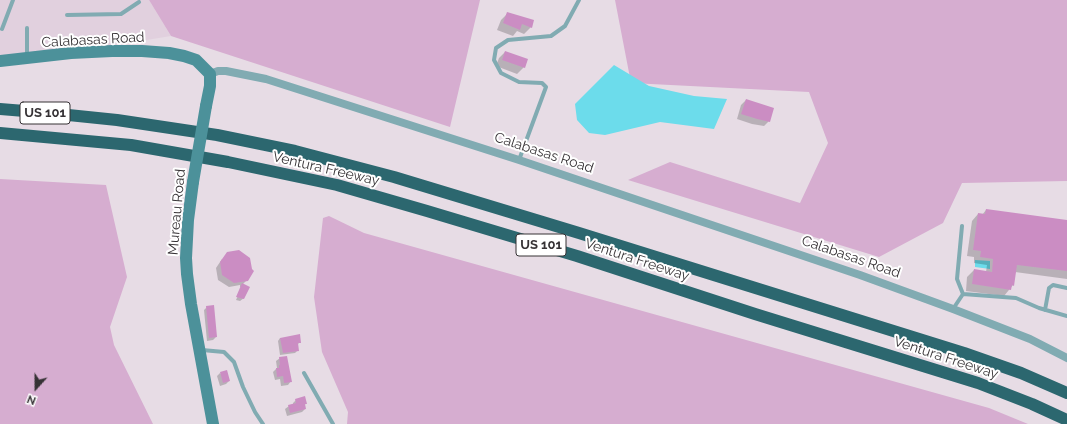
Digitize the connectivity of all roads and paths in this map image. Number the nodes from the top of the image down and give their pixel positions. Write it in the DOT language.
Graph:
graph roads {
  1 [pos="13,0"];
  2 [pos="579,0"];
  3 [pos="138,2"];
  4 [pos="66,15"];
  5 [pos="27,28"];
  6 [pos="2,29"];
  7 [pos="27,58"];
  8 [pos="0,62"];
  9 [pos="210,74"];
  10 [pos="0,109"];
  11 [pos="0,132"];
  12 [pos="519,160"];
  13 [pos="962,226"];
  14 [pos="1067,288"];
  15 [pos="963,294"];
  16 [pos="953,309"];
  17 [pos="1045,310"];
  18 [pos="1067,316"];
  19 [pos="199,349"];
  20 [pos="1067,358"];
  21 [pos="304,373"];
  22 [pos="1067,393"];
  23 [pos="1067,420"];
  24 [pos="213,424"];
  25 [pos="262,424"];
  26 [pos="333,424"];
  1 -- 6 [label="lane"];
  2 -- 12 [label="lane"];
  3 -- 4 [label="lane"];
  5 -- 7 [label="lane"];
  7 -- 8 [label="main road, Calabasas Road"];
  7 -- 9 [label="main road, Calabasas Road"];
  9 -- 12 [label="street, Calabasas Road"];
  9 -- 19 [label="main road, Mureau Road, bridge"];
  10 -- 22 [label="highway, Ventura Freeway / US 101"];
  11 -- 23 [label="highway, Ventura Freeway / US 101"];
  12 -- 16 [label="street, Calabasas Road"];
  13 -- 15 [label="lane"];
  14 -- 17 [label="lane"];
  15 -- 16 [label="lane"];
  15 -- 17 [label="lane"];
  16 -- 20 [label="street, Calabasas Road"];
  17 -- 18 [label="lane"];
  19 -- 24 [label="main road, Mureau Road"];
  19 -- 25 [label="lane"];
  21 -- 26 [label="lane"];
}
